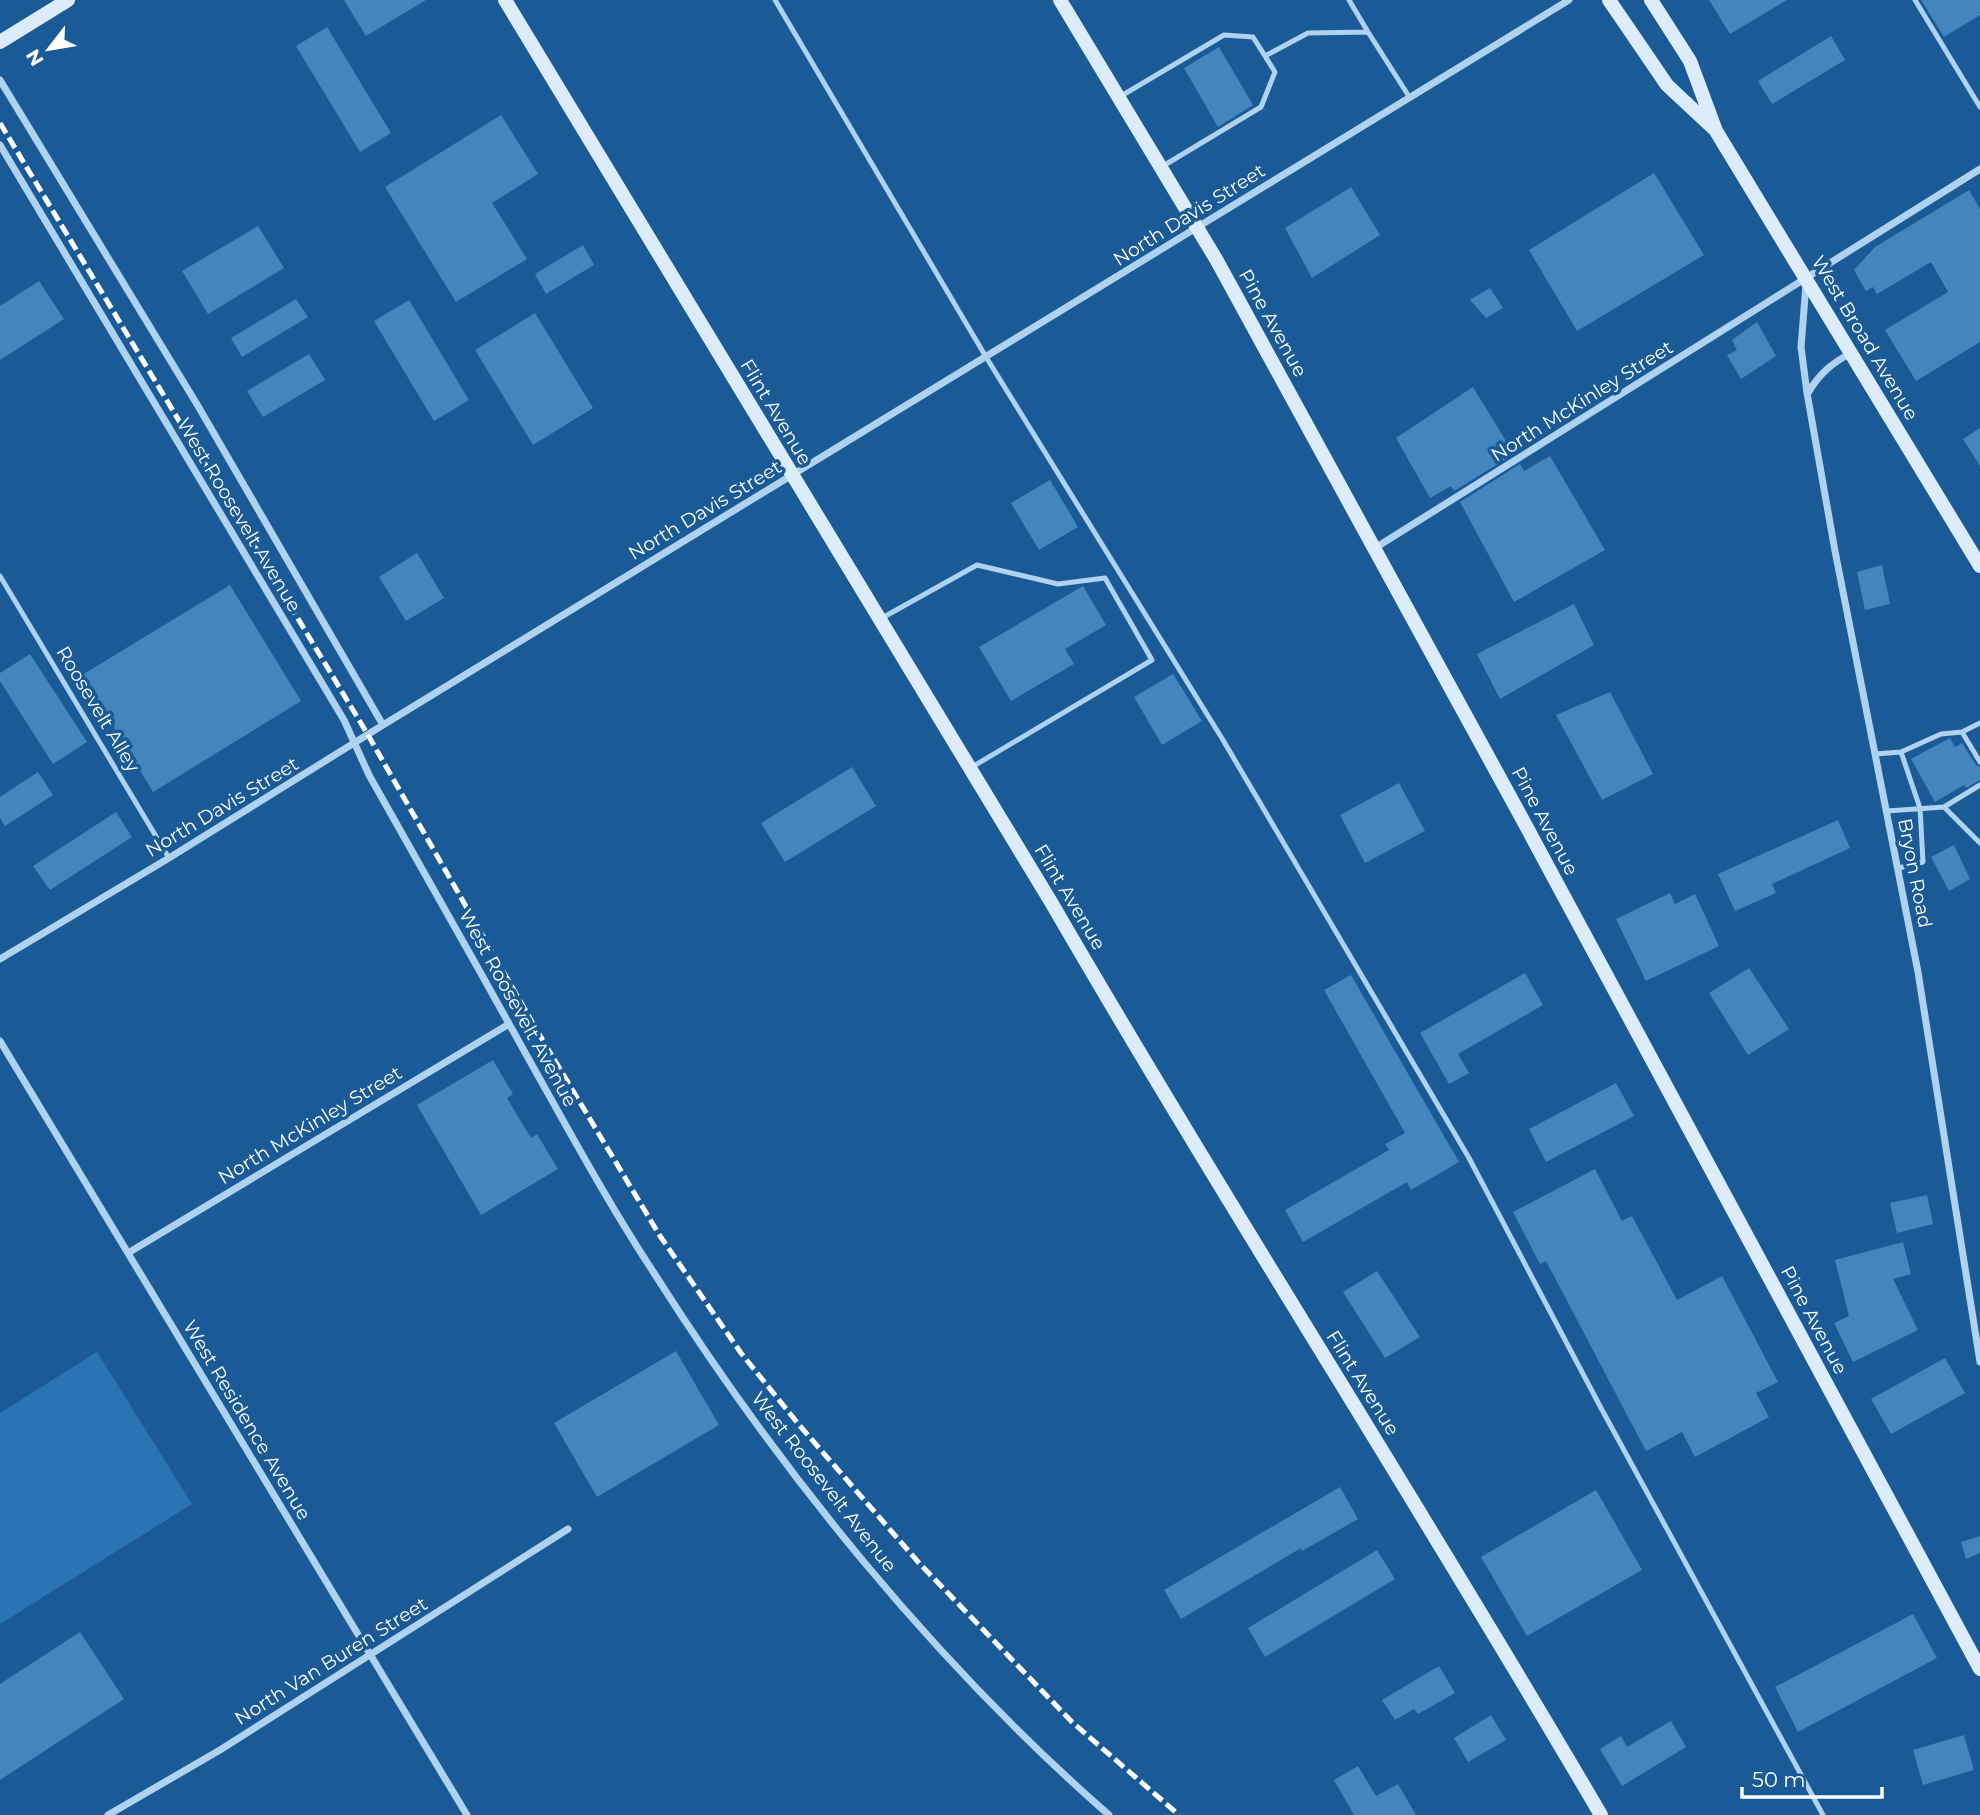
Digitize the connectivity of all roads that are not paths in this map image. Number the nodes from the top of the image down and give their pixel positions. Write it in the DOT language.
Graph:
graph roads {
  1 [pos="68,0"];
  2 [pos="505,0"];
  3 [pos="775,0"];
  4 [pos="1060,0"];
  5 [pos="1349,0"];
  6 [pos="1569,0"];
  7 [pos="1609,0"];
  8 [pos="1651,0"];
  9 [pos="1915,0"];
  10 [pos="1368,32"];
  11 [pos="0,41"];
  12 [pos="1265,56"];
  13 [pos="0,80"];
  14 [pos="1118,97"];
  15 [pos="1410,98"];
  16 [pos="1980,107"];
  17 [pos="1716,131"];
  18 [pos="0,145"];
  19 [pos="1161,168"];
  20 [pos="1980,169"];
  21 [pos="1198,229"];
  22 [pos="1807,279"];
  23 [pos="1851,353"];
  24 [pos="986,357"];
  25 [pos="1807,393"];
  26 [pos="793,476"];
  27 [pos="1375,548"];
  28 [pos="1980,566"];
  29 [pos="0,576"];
  30 [pos="879,620"];
  31 [pos="1980,723"];
  32 [pos="383,725"];
  33 [pos="1962,732"];
  34 [pos="355,743"];
  35 [pos="1900,752"];
  36 [pos="1875,754"];
  37 [pos="1980,762"];
  38 [pos="970,768"];
  39 [pos="1980,785"];
  40 [pos="1944,807"];
  41 [pos="1920,808"];
  42 [pos="1886,811"];
  43 [pos="1980,843"];
  44 [pos="169,858"];
  45 [pos="1899,868"];
  46 [pos="0,959"];
  47 [pos="509,1024"];
  48 [pos="0,1041"];
  49 [pos="128,1253"];
  50 [pos="1980,1362"];
  51 [pos="568,1529"];
  52 [pos="371,1655"];
  53 [pos="1980,1669"];
  54 [pos="107,1815"];
  55 [pos="467,1815"];
  56 [pos="1109,1815"];
  57 [pos="1601,1815"];
  58 [pos="1823,1815"];
  1 -- 11 [label="main road"];
  2 -- 26 [label="main road, Flint Avenue"];
  3 -- 24 [label="lane"];
  4 -- 14 [label="main road, Pine Avenue"];
  5 -- 10 [label="lane"];
  6 -- 15 [label="street, North Davis Street"];
  7 -- 17 [label="main road, West Broad Avenue"];
  8 -- 17 [label="main road, West Broad Avenue"];
  9 -- 16 [label="lane"];
  10 -- 12 [label="lane"];
  10 -- 15 [label="lane"];
  12 -- 14 [label="lane"];
  12 -- 19 [label="lane"];
  13 -- 32 [label="street, West Roosevelt Avenue"];
  14 -- 19 [label="main road, Pine Avenue"];
  15 -- 21 [label="street, North Davis Street"];
  17 -- 22 [label="main road, West Broad Avenue"];
  18 -- 34 [label="street, West Roosevelt Avenue"];
  19 -- 21 [label="main road, Pine Avenue"];
  20 -- 22 [label="street, North McKinley Street"];
  21 -- 24 [label="street, North Davis Street"];
  21 -- 27 [label="main road, Pine Avenue"];
  22 -- 23 [label="main road, West Broad Avenue"];
  22 -- 25 [label="street, Bryon Road"];
  22 -- 27 [label="street, North McKinley Street"];
  23 -- 25 [label="street"];
  23 -- 28 [label="main road, West Broad Avenue"];
  24 -- 26 [label="street, North Davis Street"];
  24 -- 58 [label="lane"];
  25 -- 36 [label="street, Bryon Road"];
  26 -- 30 [label="main road, Flint Avenue"];
  26 -- 32 [label="street, North Davis Street"];
  27 -- 53 [label="main road, Pine Avenue"];
  29 -- 44 [label="lane, Roosevelt Alley"];
  30 -- 38 [label="main road, Flint Avenue"];
  30 -- 38 [label="lane"];
  31 -- 33 [label="lane"];
  32 -- 34 [label="street, North Davis Street"];
  33 -- 35 [label="lane"];
  33 -- 37 [label="lane"];
  34 -- 44 [label="street, North Davis Street"];
  34 -- 47 [label="street, West Roosevelt Avenue"];
  35 -- 36 [label="lane"];
  35 -- 41 [label="lane"];
  36 -- 42 [label="street, Bryon Road"];
  38 -- 57 [label="main road, Flint Avenue"];
  39 -- 40 [label="lane"];
  40 -- 41 [label="lane"];
  40 -- 43 [label="lane"];
  41 -- 42 [label="lane"];
  41 -- 45 [label="lane"];
  42 -- 45 [label="street, Bryon Road"];
  44 -- 46 [label="street, North Davis Street"];
  45 -- 50 [label="street, Bryon Road"];
  47 -- 49 [label="street, North McKinley Street"];
  47 -- 56 [label="street, West Roosevelt Avenue"];
  48 -- 49 [label="street, West Residence Avenue"];
  49 -- 52 [label="street, West Residence Avenue"];
  51 -- 52 [label="street, North Van Buren Street"];
  52 -- 54 [label="street, North Van Buren Street"];
  52 -- 55 [label="street, West Residence Avenue"];
}
